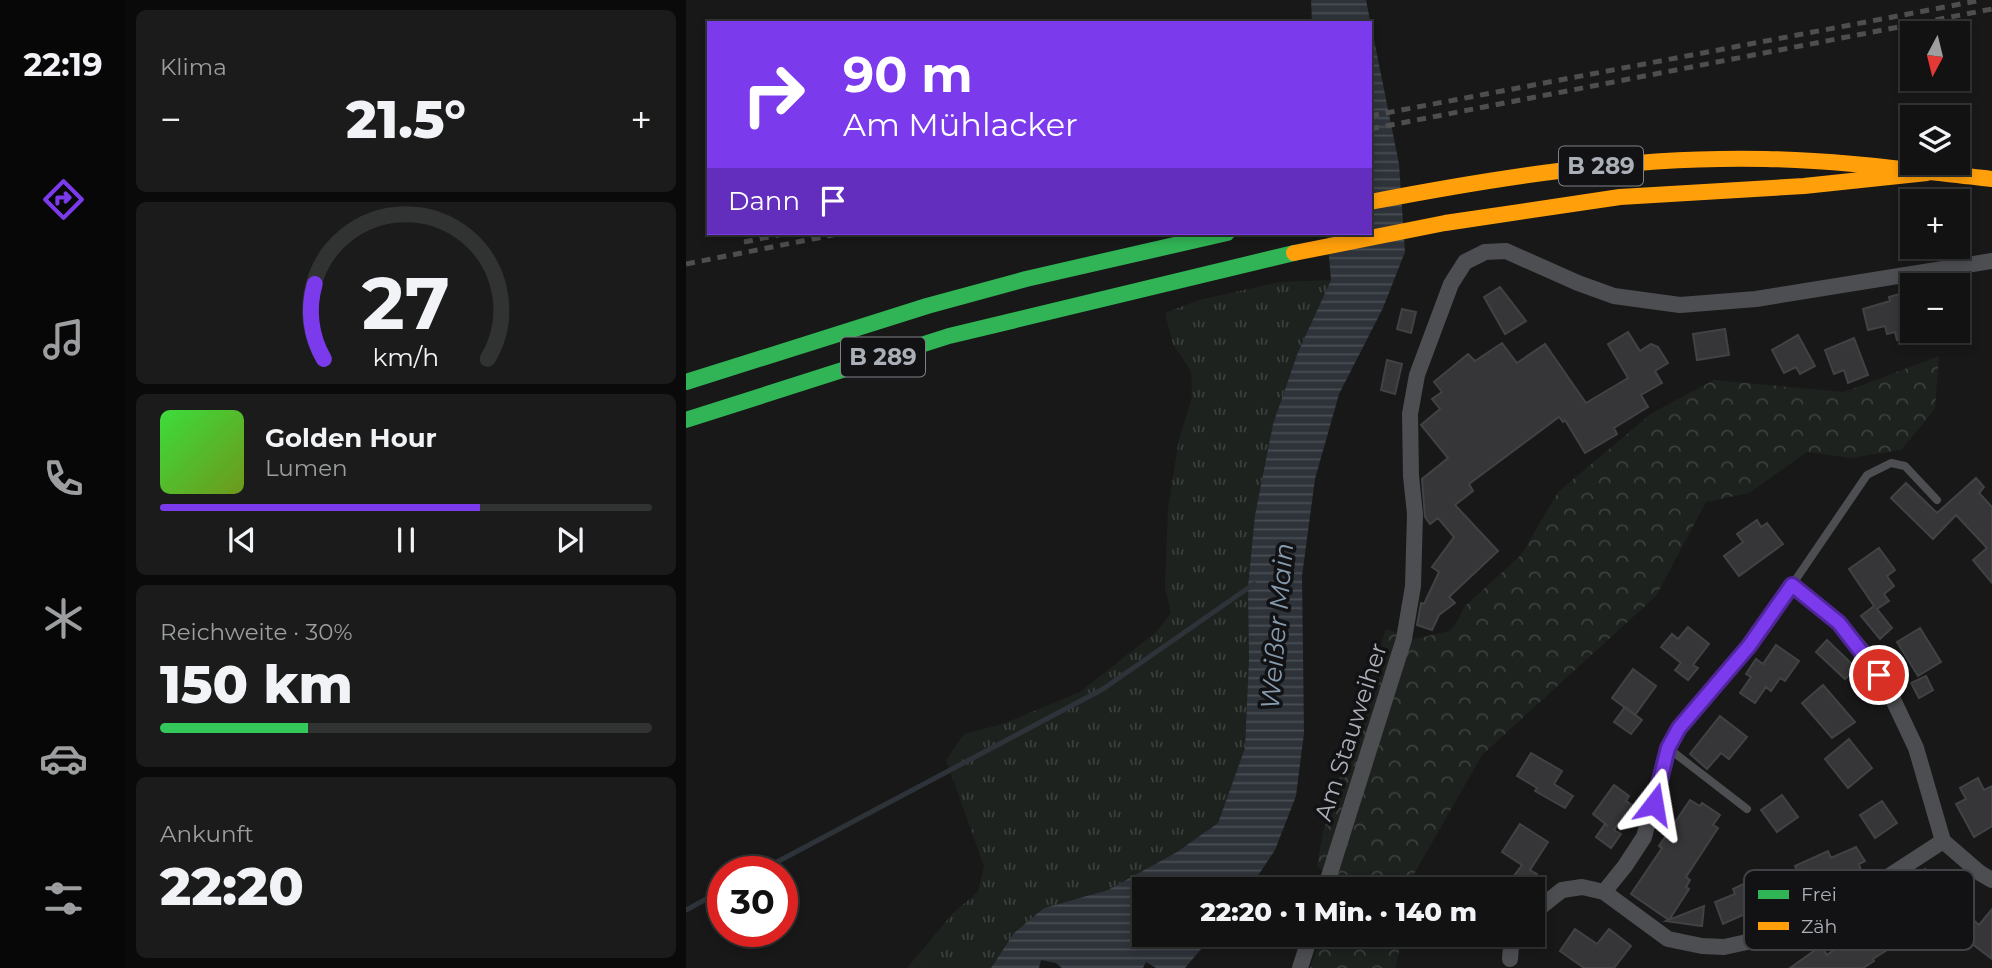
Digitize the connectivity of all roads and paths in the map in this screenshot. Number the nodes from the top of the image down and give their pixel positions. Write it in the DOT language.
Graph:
graph roads {
  1 [pos="1900,170"];
  2 [pos="1908,175"];
  3 [pos="1949,175"];
  4 [pos="1992,179"];
  5 [pos="1372,202"];
  6 [pos="1218,235"];
  7 [pos="1992,261"];
  8 [pos="688,382"];
  9 [pos="686,420"];
  10 [pos="1937,500"];
  11 [pos="1792,585"];
  12 [pos="1668,748"];
  13 [pos="1747,809"];
  14 [pos="1943,841"];
  15 [pos="1898,870"];
  16 [pos="1329,877"];
  17 [pos="1992,880"];
  18 [pos="1604,892"];
  19 [pos="1545,903"];
  20 [pos="1744,943"];
  21 [pos="1307,947"];
  22 [pos="1511,947"];
  23 [pos="1510,959"];
  24 [pos="1300,968"];
  1 -- 5 [label="highway, B 289"];
  2 -- 9 [label="highway, B 289"];
  3 -- 4 [label="highway, B 289"];
  6 -- 8 [label="highway, B 289"];
  7 -- 16 [label="street, Am Stauweiher"];
  10 -- 11 [label="lane"];
  11 -- 12 [label="street"];
  11 -- 14 [label="street"];
  12 -- 13 [label="lane"];
  12 -- 18 [label="street"];
  14 -- 15 [label="street"];
  14 -- 17 [label="street"];
  18 -- 19 [label="street"];
  18 -- 20 [label="street"];
  21 -- 24 [label="street"];
  22 -- 23 [label="street"];
}
